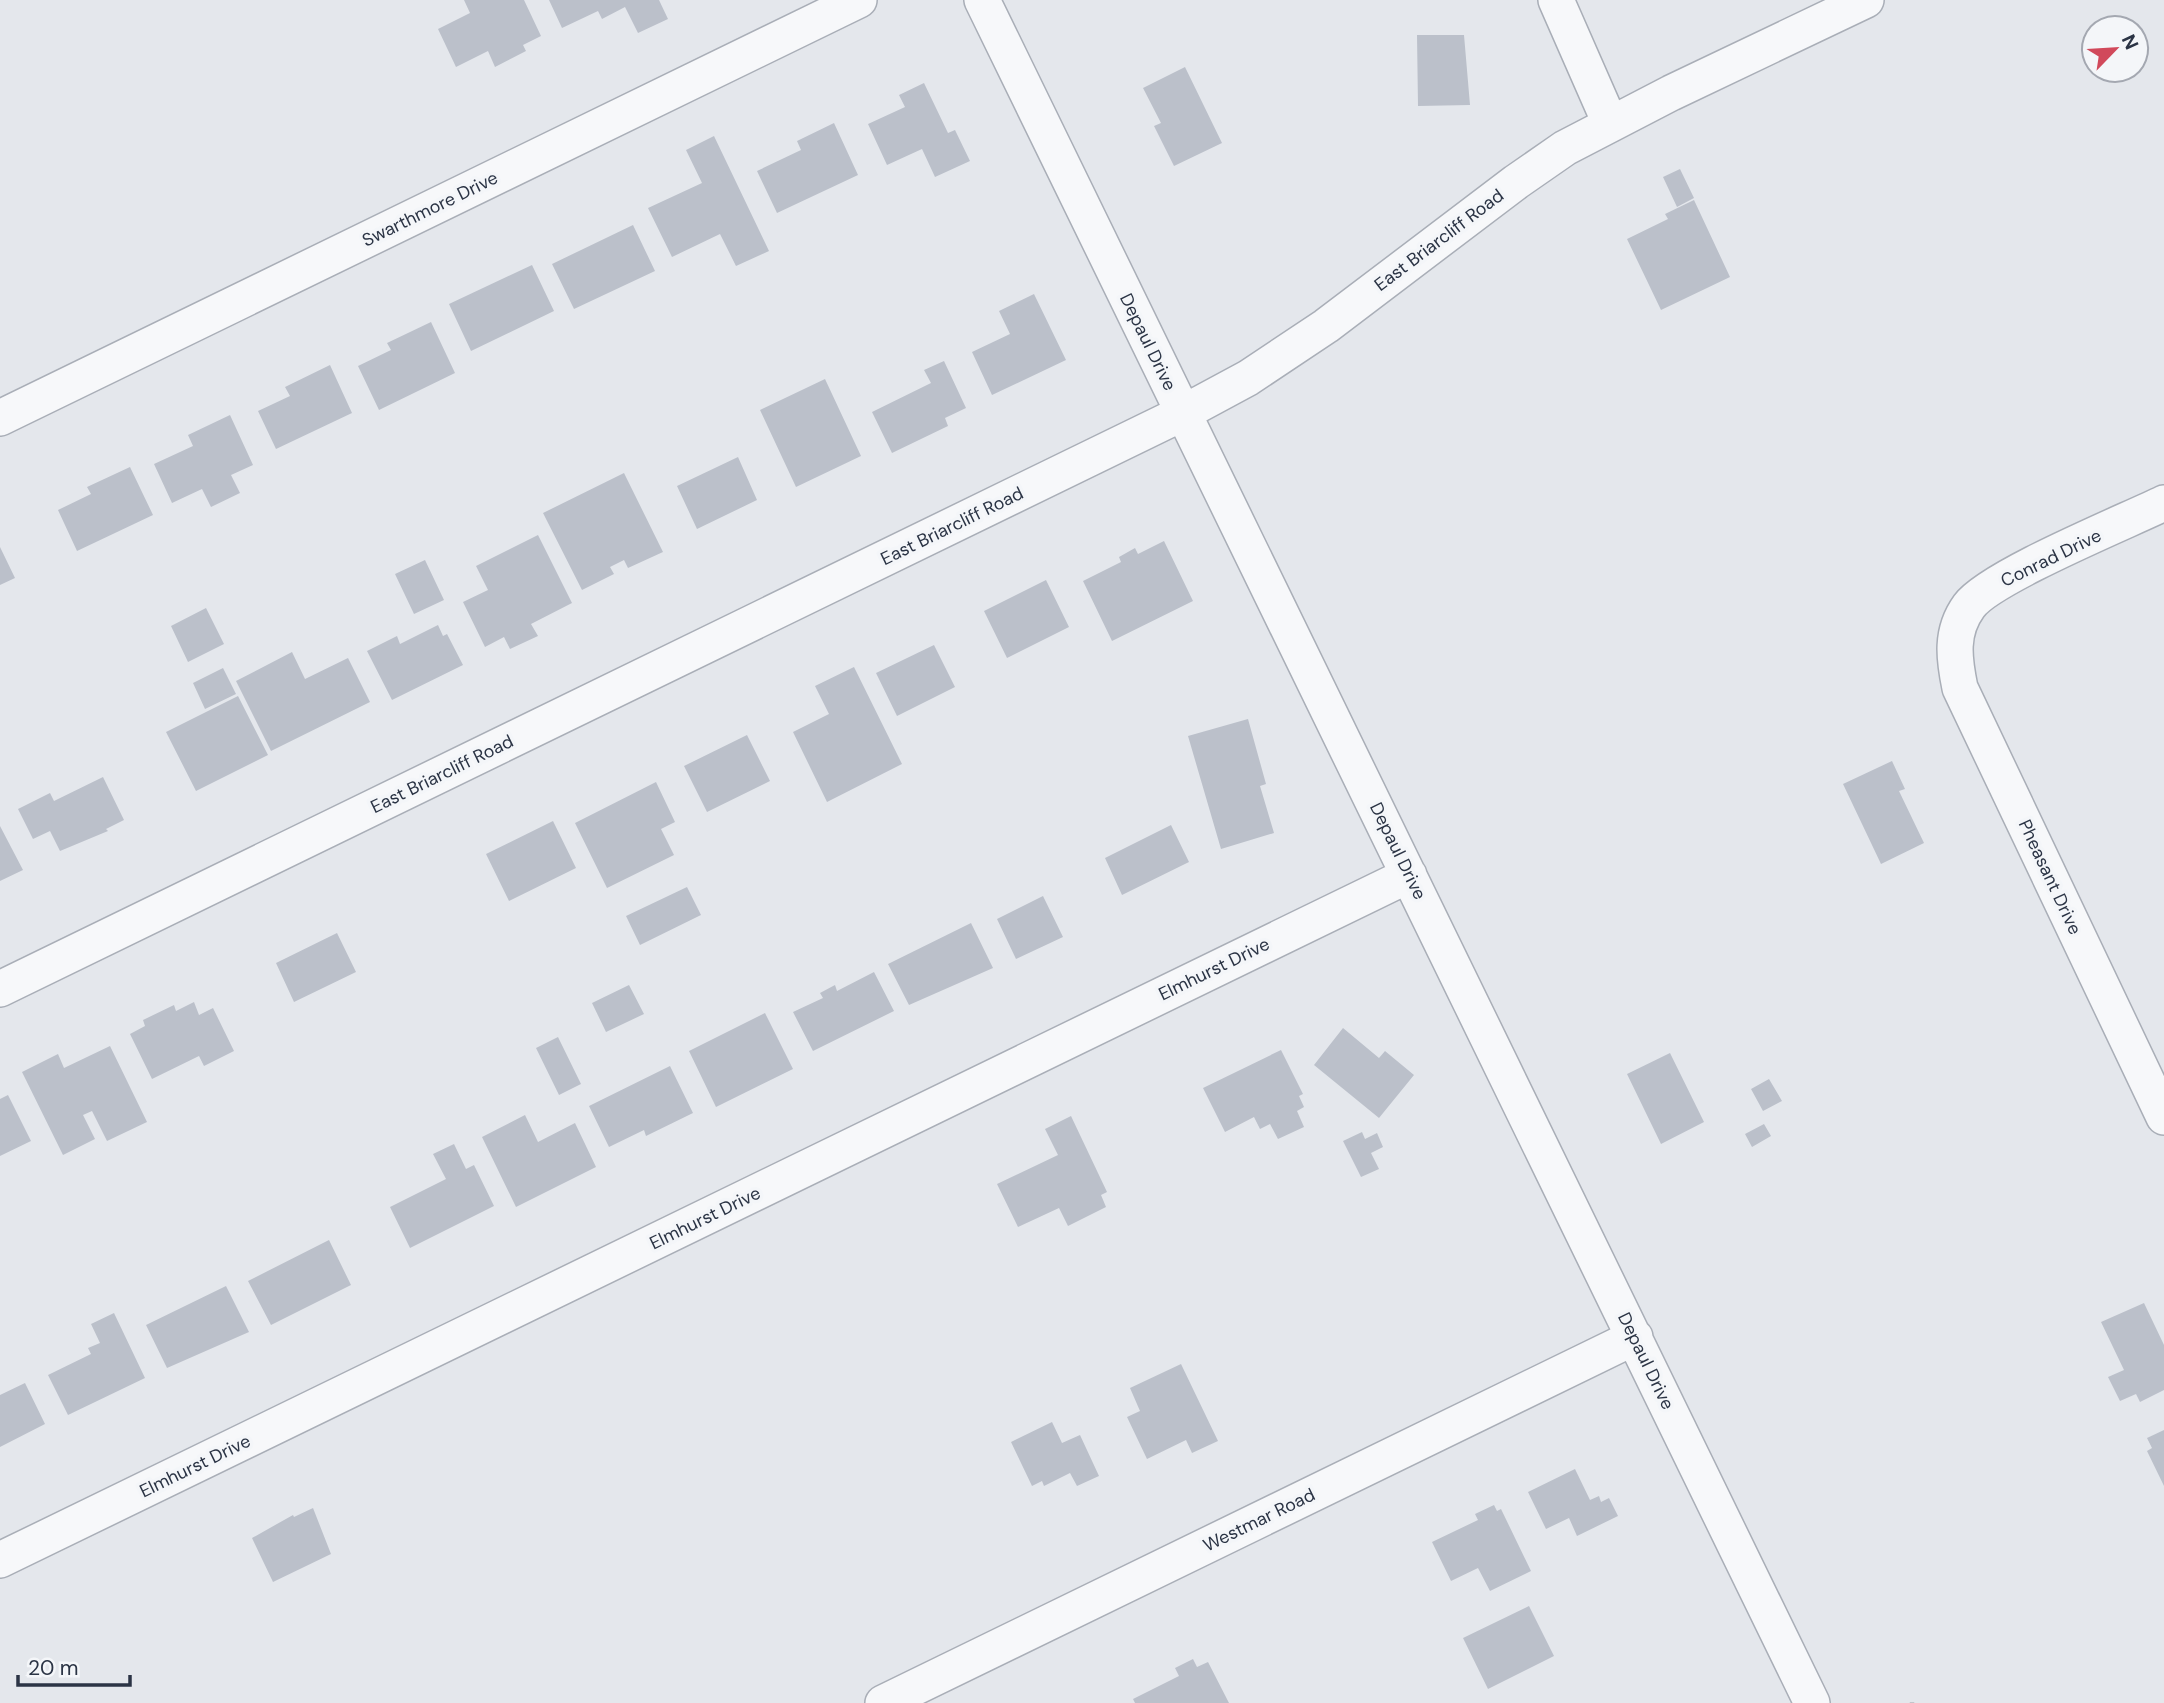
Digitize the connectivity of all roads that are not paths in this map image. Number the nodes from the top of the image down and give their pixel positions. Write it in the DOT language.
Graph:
graph roads {
  1 [pos="859,0"];
  2 [pos="982,0"];
  3 [pos="1556,0"];
  4 [pos="1866,0"];
  5 [pos="1609,123"];
  6 [pos="1183,413"];
  7 [pos="0,418"];
  8 [pos="2164,503"];
  9 [pos="1956,633"];
  10 [pos="1409,875"];
  11 [pos="0,989"];
  12 [pos="2164,1117"];
  13 [pos="1634,1337"];
  14 [pos="0,1560"];
  15 [pos="883,1703"];
  16 [pos="1812,1703"];
  1 -- 7 [label="street, Swarthmore Drive"];
  2 -- 6 [label="street, Depaul Drive"];
  3 -- 5 [label="street"];
  4 -- 5 [label="street, East Briarcliff Road"];
  5 -- 6 [label="street, East Briarcliff Road"];
  6 -- 10 [label="street, Depaul Drive"];
  6 -- 11 [label="street, East Briarcliff Road"];
  8 -- 9 [label="street, Conrad Drive"];
  9 -- 12 [label="street, Pheasant Drive"];
  10 -- 13 [label="street, Depaul Drive"];
  10 -- 14 [label="street, Elmhurst Drive"];
  13 -- 15 [label="street, Westmar Road"];
  13 -- 16 [label="street, Depaul Drive"];
}
